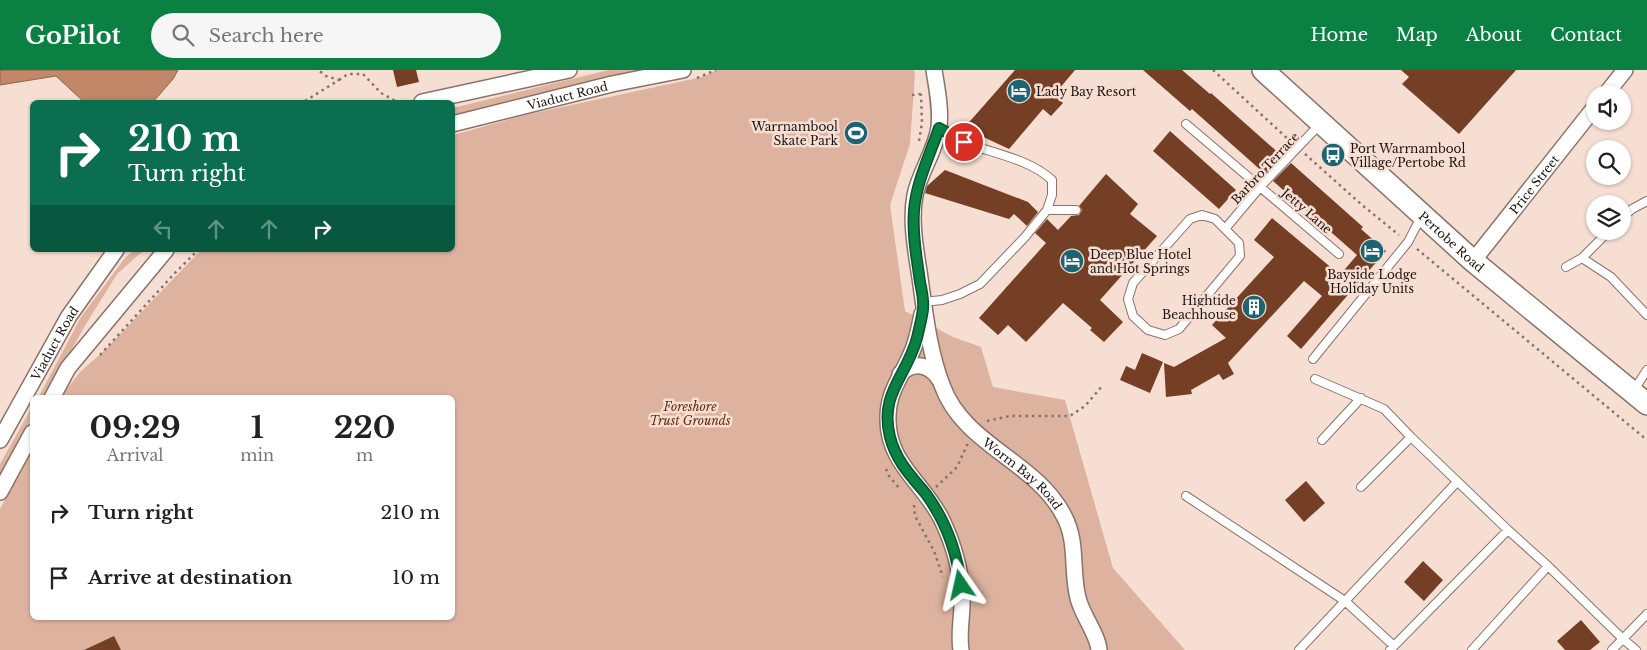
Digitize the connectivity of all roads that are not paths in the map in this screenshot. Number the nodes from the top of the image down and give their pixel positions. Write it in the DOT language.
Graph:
graph roads {
  1 [pos="569,70"];
  2 [pos="683,70"];
  3 [pos="934,70"];
  4 [pos="1263,70"];
  5 [pos="1625,70"];
  6 [pos="1613,85"];
  7 [pos="431,100"];
  8 [pos="1586,119"];
  9 [pos="1322,122"];
  10 [pos="455,123"];
  11 [pos="1186,124"];
  12 [pos="939,128"];
  13 [pos="1261,186"];
  14 [pos="1647,201"];
  15 [pos="1047,210"];
  16 [pos="1076,210"];
  17 [pos="1631,210"];
  18 [pos="1422,216"];
  19 [pos="1224,229"];
  20 [pos="1600,240"];
  21 [pos="115,252"];
  22 [pos="164,252"];
  23 [pos="1339,254"];
  24 [pos="1582,258"];
  25 [pos="1473,261"];
  26 [pos="1566,267"];
  27 [pos="923,305"];
  28 [pos="1647,315"];
  29 [pos="1312,359"];
  30 [pos="1647,370"];
  31 [pos="900,374"];
  32 [pos="1316,379"];
  33 [pos="941,382"];
  34 [pos="54,395"];
  35 [pos="1361,398"];
  36 [pos="1640,398"];
  37 [pos="30,437"];
  38 [pos="1410,437"];
  39 [pos="0,440"];
  40 [pos="1322,440"];
  41 [pos="1457,482"];
  42 [pos="1361,487"];
  43 [pos="0,492"];
  44 [pos="1186,496"];
  45 [pos="1508,530"];
  46 [pos="1548,566"];
  47 [pos="1345,601"];
  48 [pos="1647,614"];
  49 [pos="1623,639"];
  50 [pos="1392,648"];
  51 [pos="961,650"];
  52 [pos="1099,650"];
  53 [pos="1299,650"];
  54 [pos="1472,650"];
  55 [pos="1612,650"];
  56 [pos="1636,650"];
  1 -- 7 [label="street, Viaduct Road"];
  2 -- 10 [label="street, Viaduct Road"];
  3 -- 12 [label="street, Worm Bay Road"];
  4 -- 9 [label="street, Pertobe Road"];
  5 -- 6 [label="street"];
  8 -- 25 [label="street, Price Street"];
  9 -- 13 [label="lane, Barbro Terrace"];
  9 -- 18 [label="street, Pertobe Road"];
  11 -- 13 [label="lane, Jetty Lane"];
  12 -- 15 [label="lane"];
  12 -- 27 [label="street, Worm Bay Road"];
  13 -- 19 [label="lane, Barbro Terrace"];
  13 -- 23 [label="lane, Jetty Lane"];
  14 -- 17 [label="lane"];
  15 -- 16 [label="lane"];
  15 -- 27 [label="lane"];
  18 -- 25 [label="street, Pertobe Road"];
  18 -- 29 [label="lane"];
  19 -- 19 [label="lane"];
  20 -- 24 [label="lane"];
  21 -- 39 [label="street, Viaduct Road"];
  22 -- 34 [label="street, Viaduct Road"];
  24 -- 26 [label="lane"];
  24 -- 28 [label="lane"];
  25 -- 36 [label="street, Pertobe Road"];
  27 -- 31 [label="street, Worm Bay Road"];
  27 -- 33 [label="street, Worm Bay Road"];
  30 -- 36 [label="lane"];
  31 -- 33 [label="street"];
  31 -- 51 [label="street, Worm Bay Road"];
  32 -- 35 [label="lane"];
  33 -- 52 [label="street, Worm Bay Road"];
  35 -- 38 [label="lane"];
  35 -- 40 [label="lane"];
  37 -- 43 [label="street"];
  38 -- 41 [label="lane"];
  38 -- 42 [label="lane"];
  41 -- 45 [label="lane"];
  41 -- 47 [label="lane"];
  44 -- 47 [label="lane"];
  45 -- 46 [label="lane"];
  45 -- 50 [label="lane"];
  46 -- 49 [label="lane"];
  46 -- 54 [label="lane"];
  47 -- 50 [label="lane"];
  47 -- 53 [label="lane"];
  48 -- 49 [label="lane"];
  49 -- 55 [label="lane"];
  49 -- 56 [label="lane"];
}
